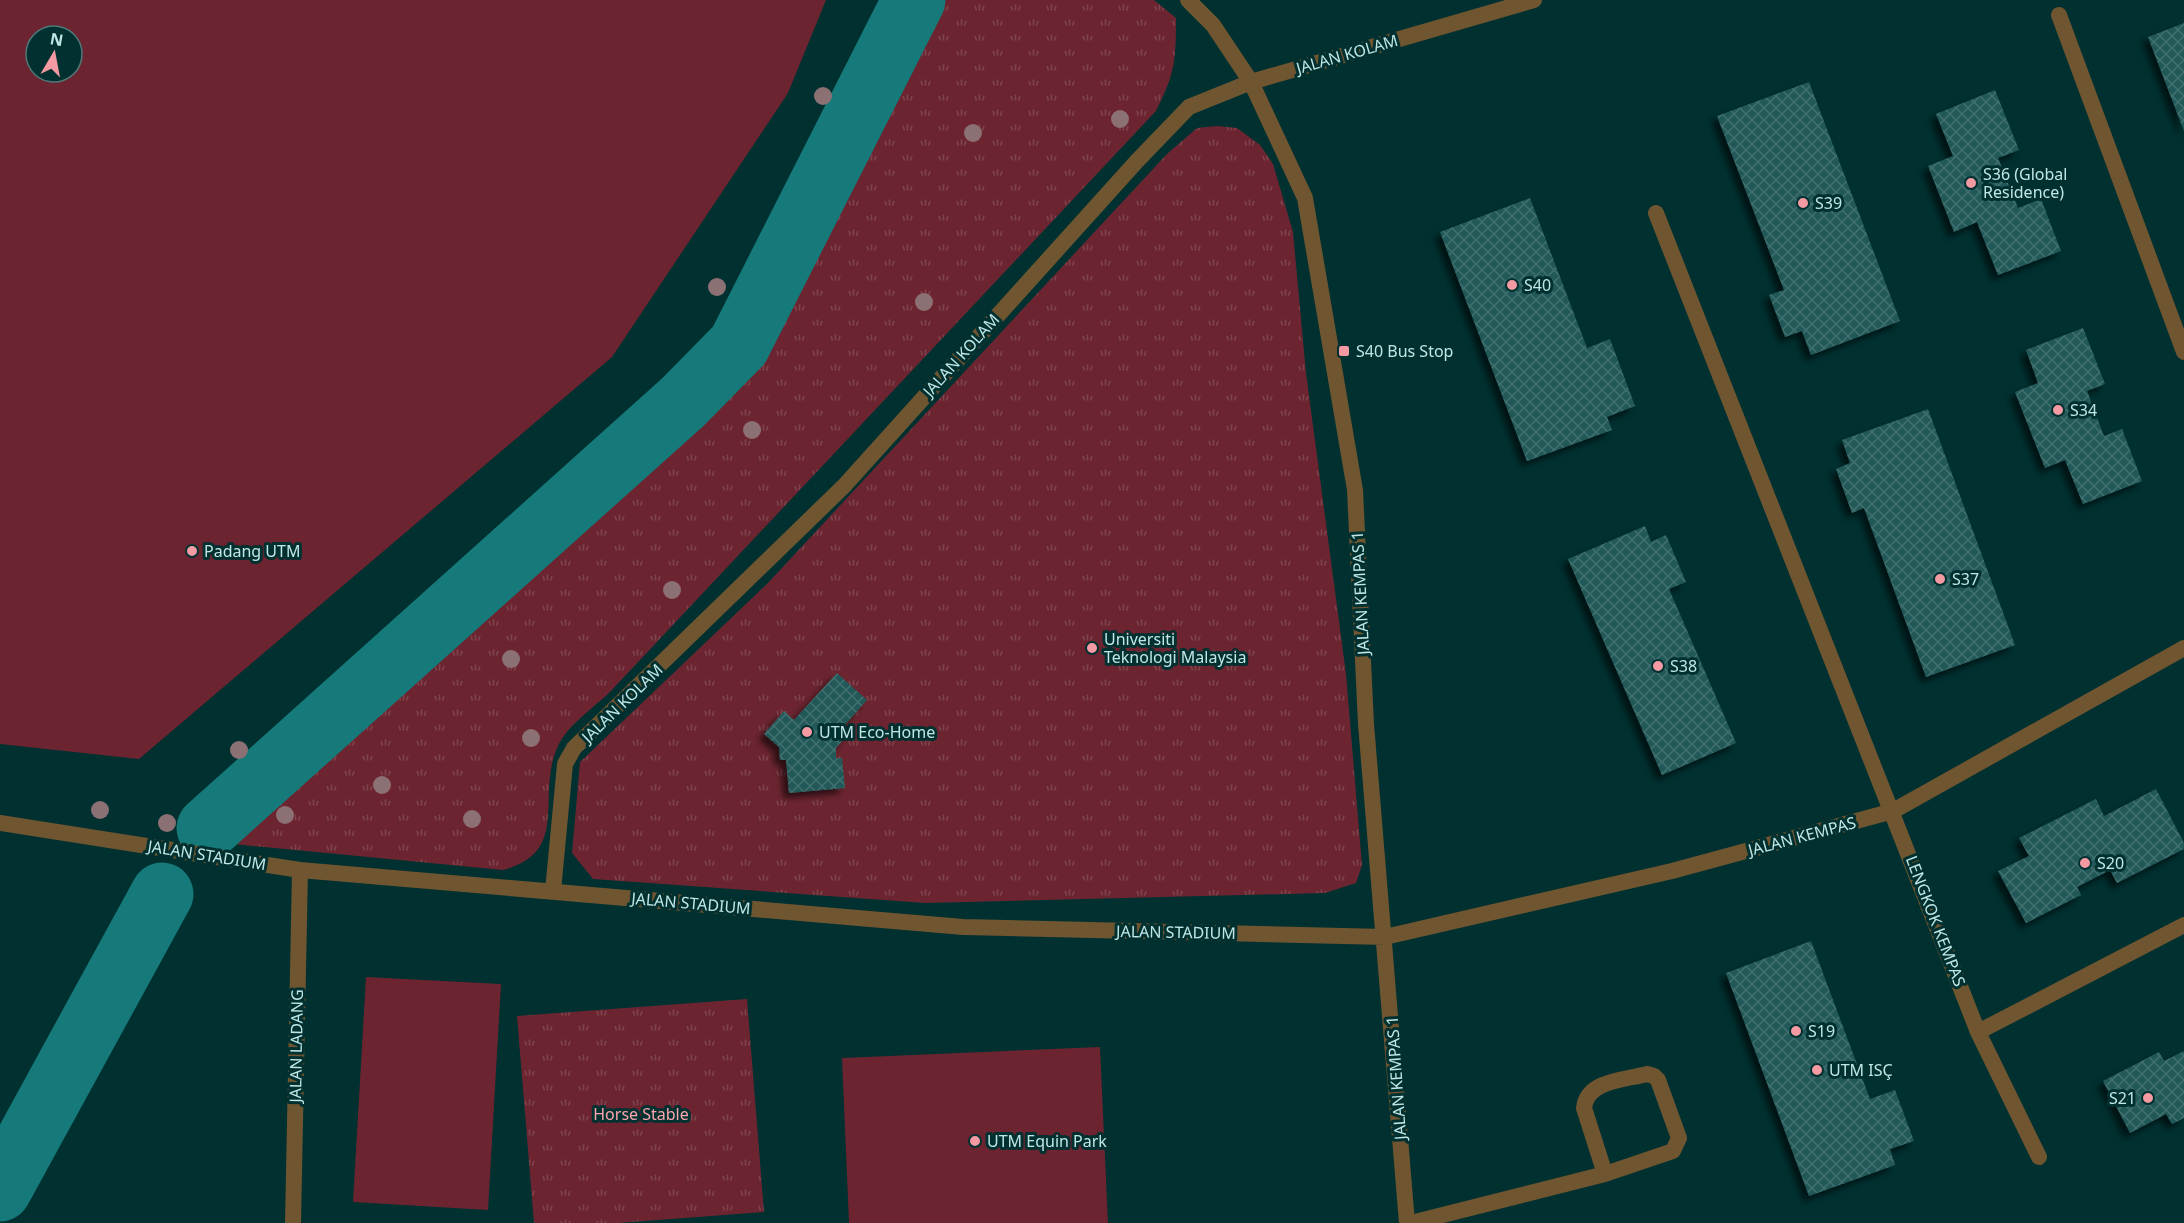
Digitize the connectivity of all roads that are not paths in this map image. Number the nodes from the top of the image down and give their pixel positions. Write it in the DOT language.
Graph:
graph roads {
  1 [pos="1188,0"];
  2 [pos="1534,0"];
  3 [pos="2059,15"];
  4 [pos="1251,82"];
  5 [pos="1656,213"];
  6 [pos="2184,352"];
  7 [pos="2184,648"];
  8 [pos="1893,811"];
  9 [pos="0,823"];
  10 [pos="300,870"];
  11 [pos="553,891"];
  12 [pos="2184,925"];
  13 [pos="1385,937"];
  14 [pos="1978,1032"];
  15 [pos="2039,1157"];
  16 [pos="1605,1174"];
  17 [pos="293,1223"];
  18 [pos="1409,1223"];
  1 -- 4 [label="street, JALAN KEMPAS 1"];
  2 -- 4 [label="street, JALAN KOLAM"];
  3 -- 6 [label="street"];
  4 -- 11 [label="street, JALAN KOLAM"];
  4 -- 13 [label="street, JALAN KEMPAS 1"];
  5 -- 8 [label="street, LENGKOK KEMPAS"];
  7 -- 8 [label="street, JALAN KEMPAS"];
  8 -- 13 [label="street, JALAN KEMPAS"];
  8 -- 14 [label="street, LENGKOK KEMPAS"];
  9 -- 10 [label="street, JALAN STADIUM"];
  10 -- 11 [label="street, JALAN STADIUM"];
  10 -- 17 [label="street, JALAN LADANG"];
  11 -- 13 [label="street, JALAN STADIUM"];
  12 -- 14 [label="street"];
  13 -- 18 [label="street, JALAN KEMPAS 1"];
  14 -- 15 [label="street, LENGKOK KEMPAS"];
  16 -- 16 [label="street"];
  16 -- 18 [label="street"];
}
